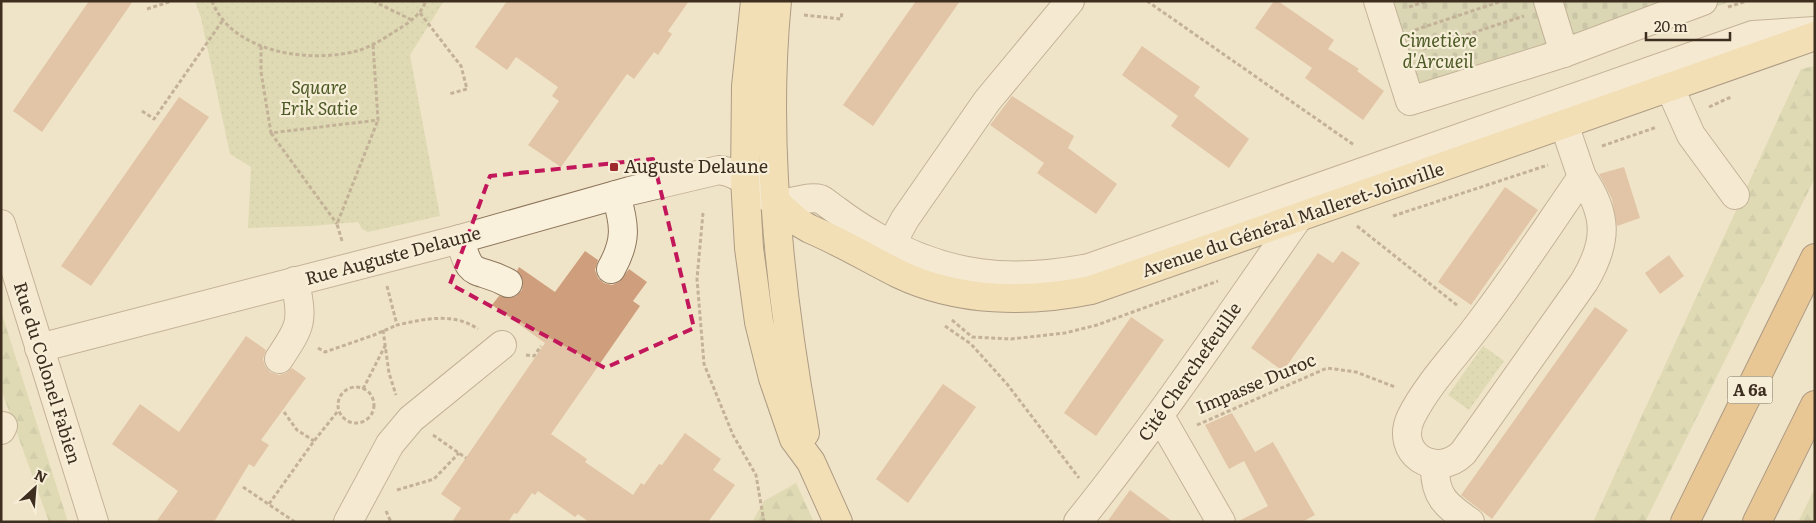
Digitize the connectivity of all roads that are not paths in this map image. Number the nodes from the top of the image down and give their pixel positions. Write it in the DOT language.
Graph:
graph roads {
  1 [pos="1070,1"];
  2 [pos="1378,1"];
  3 [pos="1703,1"];
  4 [pos="769,5"];
  5 [pos="1549,5"];
  6 [pos="1815,31"];
  7 [pos="1815,36"];
  8 [pos="1564,52"];
  9 [pos="1670,88"];
  10 [pos="1564,124"];
  11 [pos="1582,177"];
  12 [pos="745,179"];
  13 [pos="1735,195"];
  14 [pos="616,196"];
  15 [pos="776,202"];
  16 [pos="1298,218"];
  17 [pos="1,224"];
  18 [pos="460,238"];
  19 [pos="891,245"];
  20 [pos="5,254"];
  21 [pos="1815,258"];
  22 [pos="611,269"];
  23 [pos="294,281"];
  24 [pos="508,283"];
  25 [pos="502,345"];
  26 [pos="39,348"];
  27 [pos="279,359"];
  28 [pos="1815,405"];
  29 [pos="1160,416"];
  30 [pos="811,462"];
  31 [pos="1435,465"];
  32 [pos="94,522"];
  33 [pos="348,522"];
  34 [pos="838,522"];
  35 [pos="1078,522"];
  36 [pos="1222,522"];
  37 [pos="1470,522"];
  38 [pos="1686,522"];
  39 [pos="1757,522"];
  1 -- 19 [label="street"];
  2 -- 8 [label="street"];
  3 -- 8 [label="street"];
  4 -- 12 [label="main road"];
  4 -- 15 [label="main road"];
  5 -- 8 [label="street"];
  6 -- 19 [label="street, Avenue du Général Malleret-Joinville"];
  7 -- 9 [label="main road, Avenue du Général Malleret-Joinville"];
  9 -- 10 [label="main road, Avenue du Général Malleret-Joinville"];
  9 -- 13 [label="street"];
  10 -- 11 [label="street"];
  10 -- 16 [label="main road, Avenue du Général Malleret-Joinville"];
  11 -- 31 [label="street"];
  11 -- 31 [label="street"];
  12 -- 14 [label="street, Rue Auguste Delaune"];
  12 -- 15 [label="street, Avenue du Général Malleret-Joinville"];
  12 -- 30 [label="main road"];
  14 -- 18 [label="street, Rue Auguste Delaune"];
  14 -- 22 [label="street"];
  15 -- 16 [label="main road, Avenue du Général Malleret-Joinville"];
  15 -- 19 [label="street, Avenue du Général Malleret-Joinville"];
  15 -- 30 [label="main road"];
  16 -- 29 [label="street, Cité Cherchefeuille"];
  17 -- 20 [label="street, Rue du Colonel Fabien"];
  18 -- 23 [label="street, Rue Auguste Delaune"];
  18 -- 24 [label="street"];
  20 -- 26 [label="street, Rue du Colonel Fabien"];
  21 -- 38 [label="highway, A 6a"];
  23 -- 26 [label="street, Rue Auguste Delaune"];
  23 -- 27 [label="street"];
  25 -- 33 [label="street"];
  26 -- 32 [label="street, Rue du Colonel Fabien"];
  28 -- 39 [label="highway"];
  29 -- 35 [label="street, Cité Cherchefeuille"];
  29 -- 36 [label="street"];
  30 -- 34 [label="main road"];
  31 -- 37 [label="street"];
}
